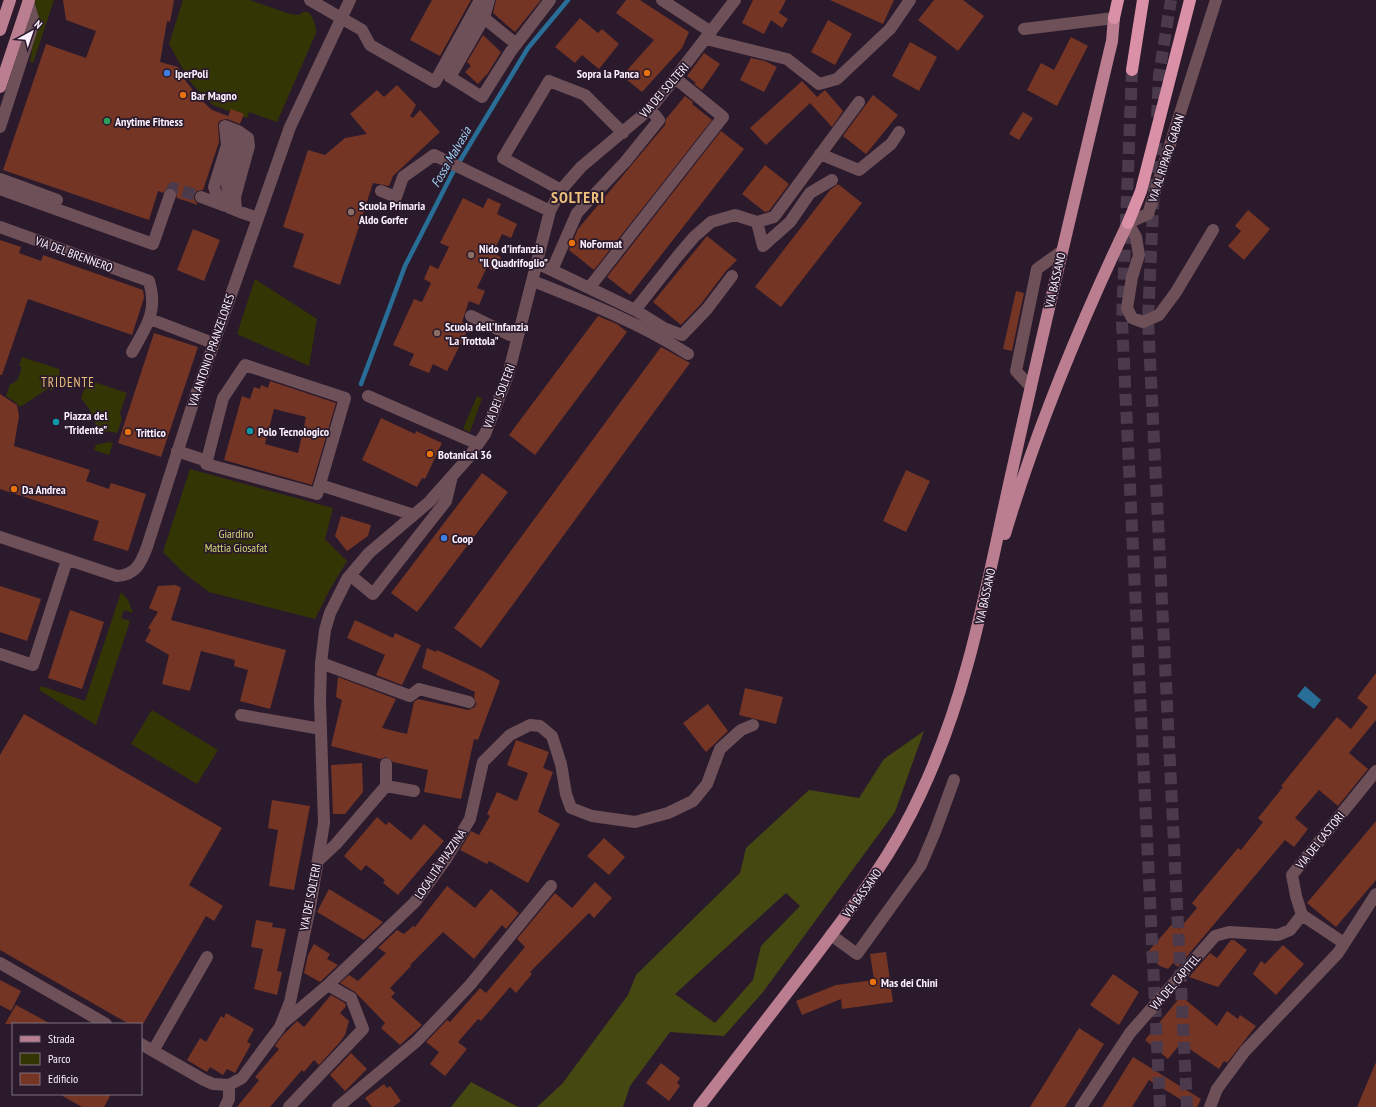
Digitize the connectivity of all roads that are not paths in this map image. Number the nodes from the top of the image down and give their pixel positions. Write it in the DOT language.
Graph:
graph roads {
  1 [pos="10,0"];
  2 [pos="310,0"];
  3 [pos="350,0"];
  4 [pos="480,0"];
  5 [pos="490,0"];
  6 [pos="550,0"];
  7 [pos="662,0"];
  8 [pos="735,0"];
  9 [pos="910,0"];
  10 [pos="1118,0"];
  11 [pos="1143,0"];
  12 [pos="1190,0"];
  13 [pos="1216,0"];
  14 [pos="29,1"];
  15 [pos="342,18"];
  16 [pos="484,18"];
  17 [pos="1114,18"];
  18 [pos="1024,29"];
  19 [pos="0,30"];
  20 [pos="708,35"];
  21 [pos="516,44"];
  22 [pos="1132,70"];
  23 [pos="676,78"];
  24 [pos="0,87"];
  25 [pos="859,102"];
  26 [pos="650,109"];
  27 [pos="0,126"];
  28 [pos="899,132"];
  29 [pos="622,133"];
  30 [pos="233,137"];
  31 [pos="820,154"];
  32 [pos="0,179"];
  33 [pos="832,180"];
  34 [pos="0,189"];
  35 [pos="561,190"];
  36 [pos="381,191"];
  37 [pos="170,195"];
  38 [pos="201,197"];
  39 [pos="57,200"];
  40 [pos="233,209"];
  41 [pos="550,212"];
  42 [pos="258,218"];
  43 [pos="757,222"];
  44 [pos="1128,223"];
  45 [pos="0,227"];
  46 [pos="1213,230"];
  47 [pos="1062,251"];
  48 [pos="537,263"];
  49 [pos="552,270"];
  50 [pos="732,276"];
  51 [pos="533,281"];
  52 [pos="589,288"];
  53 [pos="635,310"];
  54 [pos="471,316"];
  55 [pos="150,319"];
  56 [pos="510,335"];
  57 [pos="213,343"];
  58 [pos="132,352"];
  59 [pos="688,354"];
  60 [pos="1031,387"];
  61 [pos="368,396"];
  62 [pos="478,444"];
  63 [pos="177,451"];
  64 [pos="207,461"];
  65 [pos="452,479"];
  66 [pos="320,485"];
  67 [pos="414,515"];
  68 [pos="0,537"];
  69 [pos="67,560"];
  70 [pos="350,575"];
  71 [pos="981,618"];
  72 [pos="0,654"];
  73 [pos="321,664"];
  74 [pos="469,702"];
  75 [pos="241,715"];
  76 [pos="753,725"];
  77 [pos="321,729"];
  78 [pos="386,764"];
  79 [pos="1376,771"];
  80 [pos="954,780"];
  81 [pos="386,786"];
  82 [pos="414,791"];
  83 [pos="318,861"];
  84 [pos="551,886"];
  85 [pos="1376,894"];
  86 [pos="1302,915"];
  87 [pos="832,935"];
  88 [pos="1344,943"];
  89 [pos="207,957"];
  90 [pos="0,963"];
  91 [pos="328,985"];
  92 [pos="104,1023"];
  93 [pos="280,1027"];
  94 [pos="142,1045"];
  95 [pos="153,1051"];
  96 [pos="229,1085"];
  97 [pos="225,1107"];
  98 [pos="289,1107"];
  99 [pos="338,1107"];
  100 [pos="699,1107"];
  101 [pos="1082,1107"];
  102 [pos="1210,1107"];
  1 -- 19 [label="main road"];
  2 -- 15 [label="street"];
  3 -- 15 [label="street, VIA ANTONIO PRANZELORES"];
  4 -- 15 [label="street"];
  5 -- 16 [label="street"];
  6 -- 21 [label="street"];
  7 -- 20 [label="street"];
  8 -- 20 [label="street, VIA DEI SOLTERI"];
  9 -- 20 [label="street"];
  10 -- 17 [label="highway"];
  11 -- 22 [label="highway"];
  12 -- 44 [label="highway"];
  13 -- 44 [label="street, VIA AL RIPARO GABAN"];
  14 -- 24 [label="main road"];
  14 -- 27 [label="street"];
  15 -- 42 [label="street, VIA ANTONIO PRANZELORES"];
  16 -- 21 [label="street"];
  16 -- 21 [label="street"];
  17 -- 18 [label="street"];
  17 -- 47 [label="main road, VIA BASSANO"];
  20 -- 23 [label="street, VIA DEI SOLTERI"];
  23 -- 26 [label="street, VIA DEI SOLTERI"];
  23 -- 52 [label="street"];
  25 -- 31 [label="street"];
  26 -- 29 [label="street, VIA DEI SOLTERI"];
  26 -- 49 [label="street"];
  28 -- 31 [label="street"];
  29 -- 35 [label="street, VIA DEI SOLTERI"];
  29 -- 35 [label="street"];
  30 -- 40 [label="street"];
  31 -- 43 [label="street"];
  32 -- 39 [label="street"];
  33 -- 43 [label="street"];
  34 -- 37 [label="street"];
  35 -- 41 [label="street, VIA DEI SOLTERI"];
  36 -- 41 [label="street"];
  38 -- 40 [label="street"];
  40 -- 40 [label="street"];
  40 -- 42 [label="street"];
  41 -- 48 [label="street, VIA DEI SOLTERI"];
  42 -- 57 [label="street, VIA ANTONIO PRANZELORES"];
  43 -- 53 [label="street"];
  44 -- 46 [label="street"];
  44 -- 71 [label="main road"];
  45 -- 55 [label="street, VIA DEL BRENNERO"];
  47 -- 60 [label="main road, VIA BASSANO"];
  47 -- 60 [label="street"];
  48 -- 49 [label="street"];
  48 -- 51 [label="street, VIA DEI SOLTERI"];
  49 -- 52 [label="street"];
  50 -- 53 [label="street"];
  51 -- 59 [label="street"];
  51 -- 62 [label="street, VIA DEI SOLTERI"];
  52 -- 53 [label="street"];
  54 -- 56 [label="street"];
  55 -- 57 [label="street"];
  55 -- 58 [label="street"];
  57 -- 63 [label="street, VIA ANTONIO PRANZELORES"];
  60 -- 71 [label="main road, VIA BASSANO"];
  61 -- 62 [label="street"];
  62 -- 65 [label="street, VIA DEI SOLTERI"];
  63 -- 64 [label="street"];
  63 -- 69 [label="street, VIA ANTONIO PRANZELORES"];
  64 -- 66 [label="street"];
  64 -- 66 [label="street"];
  65 -- 67 [label="street, VIA DEI SOLTERI"];
  65 -- 70 [label="street"];
  66 -- 67 [label="street"];
  67 -- 70 [label="street, VIA DEI SOLTERI"];
  68 -- 69 [label="street, VIA ANTONIO PRANZELORES"];
  69 -- 72 [label="street"];
  70 -- 73 [label="street, VIA DEI SOLTERI"];
  71 -- 87 [label="main road, VIA BASSANO"];
  73 -- 74 [label="street"];
  73 -- 77 [label="street, VIA DEI SOLTERI"];
  75 -- 77 [label="street"];
  76 -- 91 [label="street, LOCALITÀ PIAZZINA"];
  77 -- 83 [label="street, VIA DEI SOLTERI"];
  78 -- 81 [label="street"];
  79 -- 86 [label="street, VIA DEI CASTORI"];
  80 -- 87 [label="street"];
  81 -- 82 [label="street"];
  81 -- 83 [label="street"];
  83 -- 93 [label="street, VIA DEI SOLTERI"];
  84 -- 99 [label="street"];
  85 -- 88 [label="street"];
  86 -- 88 [label="street"];
  86 -- 101 [label="street, VIA DEL CAPITEL"];
  87 -- 100 [label="main road, VIA BASSANO"];
  88 -- 102 [label="street"];
  89 -- 95 [label="street"];
  90 -- 92 [label="street"];
  91 -- 93 [label="street, LOCALITÀ PIAZZINA"];
  91 -- 98 [label="street"];
  93 -- 96 [label="street, VIA DEI SOLTERI"];
  94 -- 95 [label="street"];
  95 -- 96 [label="street"];
  96 -- 97 [label="street"];
}
